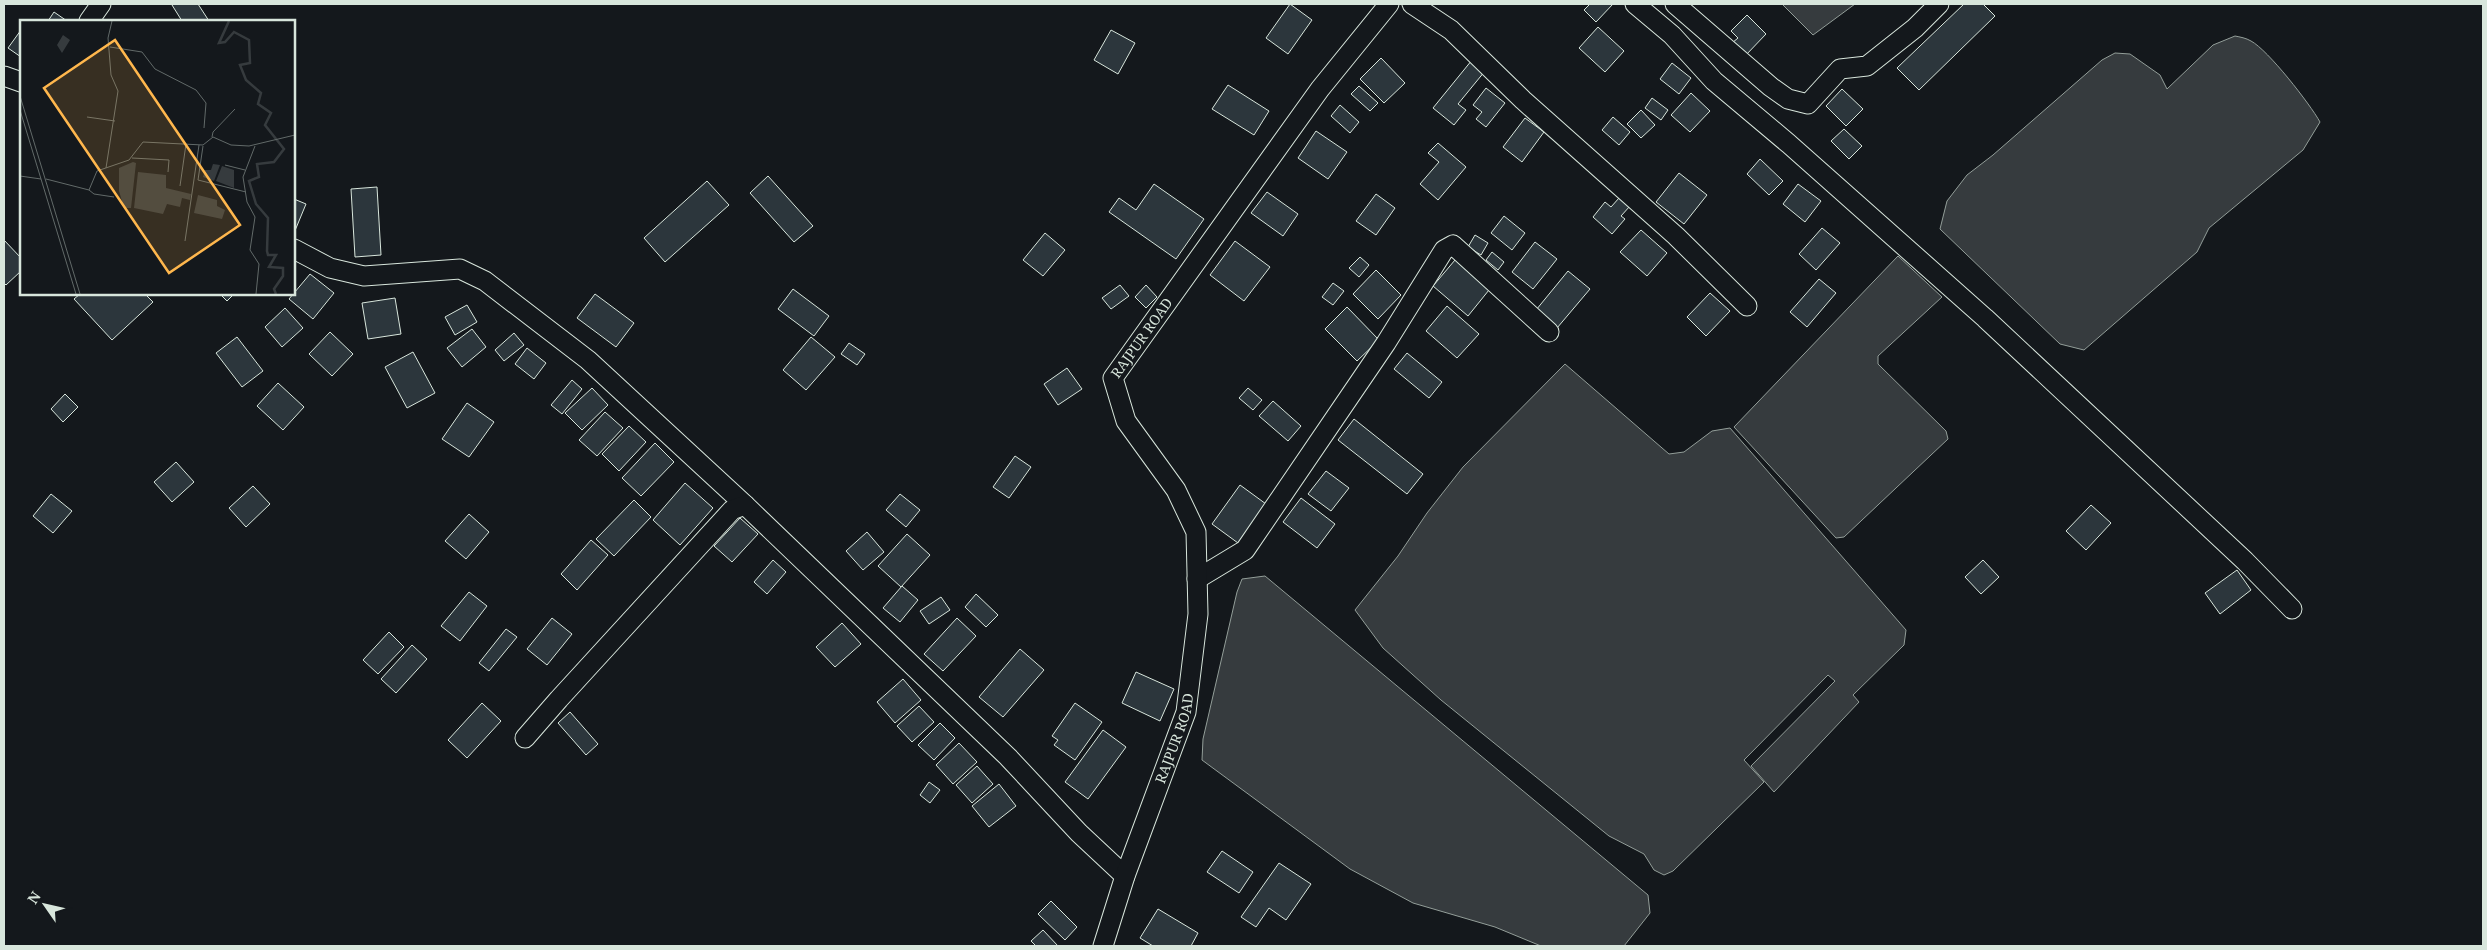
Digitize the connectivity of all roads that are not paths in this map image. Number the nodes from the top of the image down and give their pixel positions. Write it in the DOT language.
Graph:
graph roads {
  1 [pos="101,4"];
  2 [pos="1389,4"];
  3 [pos="1412,4"];
  4 [pos="1635,4"];
  5 [pos="1675,4"];
  6 [pos="1939,4"];
  7 [pos="90,20"];
  8 [pos="4,76"];
  9 [pos="20,82"];
  10 [pos="295,250"];
  11 [pos="1747,306"];
  12 [pos="1549,332"];
  13 [pos="745,505"];
  14 [pos="1197,579"];
  15 [pos="2292,608"];
  16 [pos="525,738"];
  17 [pos="1125,876"];
  18 [pos="1103,946"];
  1 -- 7 [label="street"];
  2 -- 14 [label="street, RAJPUR ROAD"];
  3 -- 11 [label="street"];
  4 -- 15 [label="street"];
  5 -- 6 [label="street"];
  8 -- 9 [label="street"];
  10 -- 13 [label="street"];
  12 -- 14 [label="street"];
  13 -- 16 [label="street"];
  13 -- 17 [label="street"];
  14 -- 17 [label="street, RAJPUR ROAD"];
  17 -- 18 [label="street, RAJPUR ROAD"];
}
